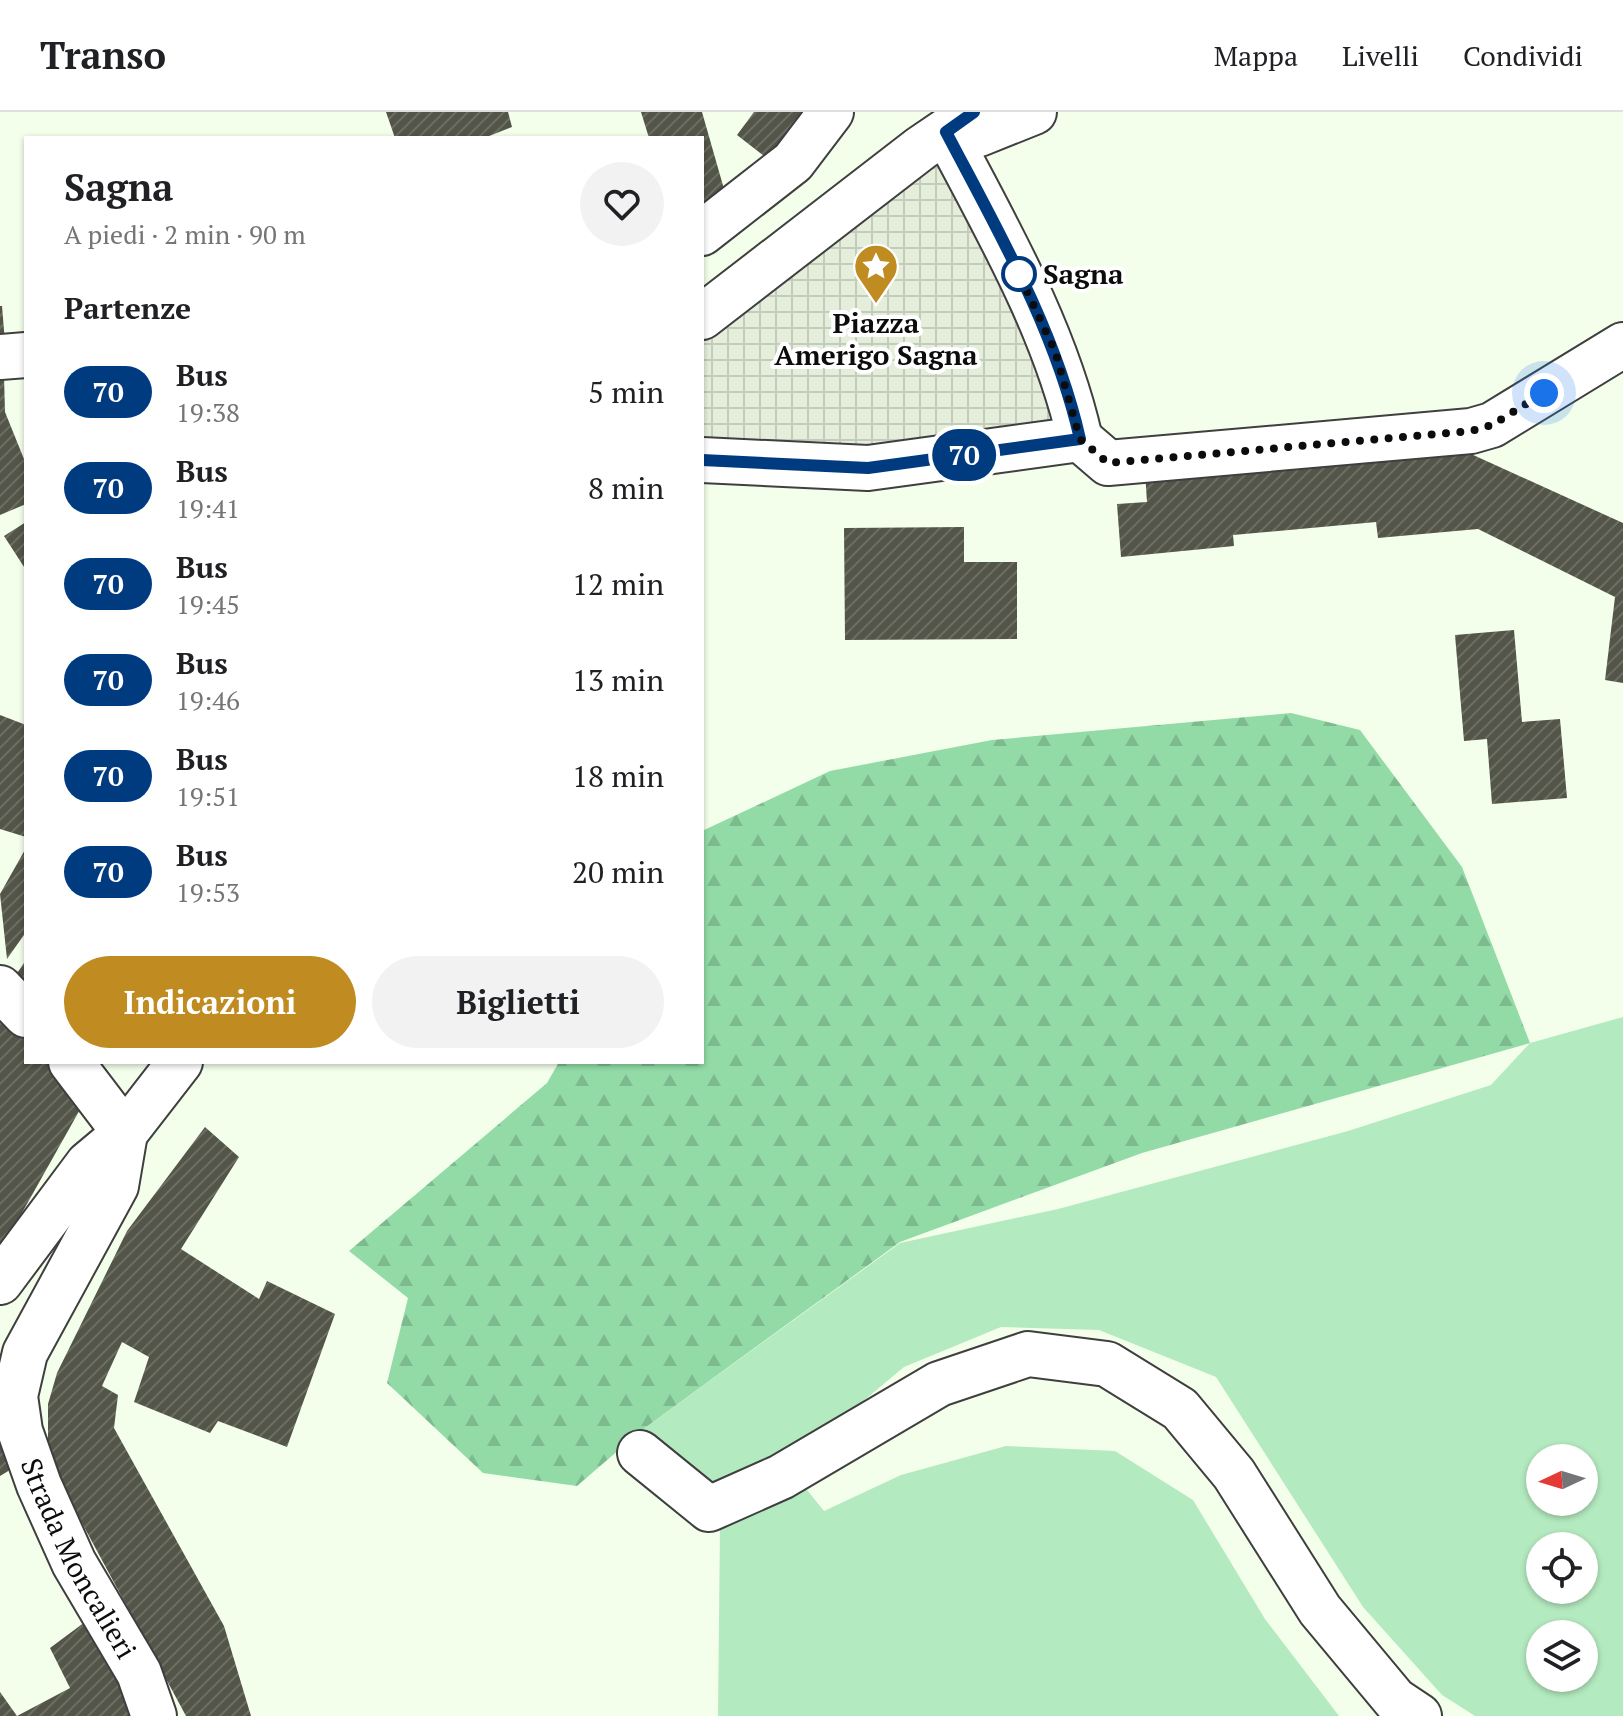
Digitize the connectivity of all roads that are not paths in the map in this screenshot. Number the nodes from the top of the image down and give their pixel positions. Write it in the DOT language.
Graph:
graph roads {
  1 [pos="831,112"];
  2 [pos="1034,112"];
  3 [pos="960,122"];
  4 [pos="704,231"];
  5 [pos="704,315"];
  6 [pos="1623,345"];
  7 [pos="24,355"];
  8 [pos="0,357"];
  9 [pos="1080,439"];
  10 [pos="704,460"];
  11 [pos="0,988"];
  12 [pos="24,1013"];
  13 [pos="73,1064"];
  14 [pos="178,1064"];
  15 [pos="125,1133"];
  16 [pos="0,1282"];
  17 [pos="640,1453"];
  18 [pos="154,1716"];
  19 [pos="1419,1716"];
  1 -- 4 [label="street"];
  2 -- 3 [label="street"];
  3 -- 5 [label="street"];
  3 -- 9 [label="street"];
  6 -- 9 [label="street"];
  7 -- 8 [label="street"];
  9 -- 10 [label="street"];
  11 -- 12 [label="street"];
  13 -- 15 [label="street"];
  14 -- 15 [label="street"];
  15 -- 16 [label="street"];
  15 -- 18 [label="street, Strada Moncalieri"];
  17 -- 19 [label="street"];
}
